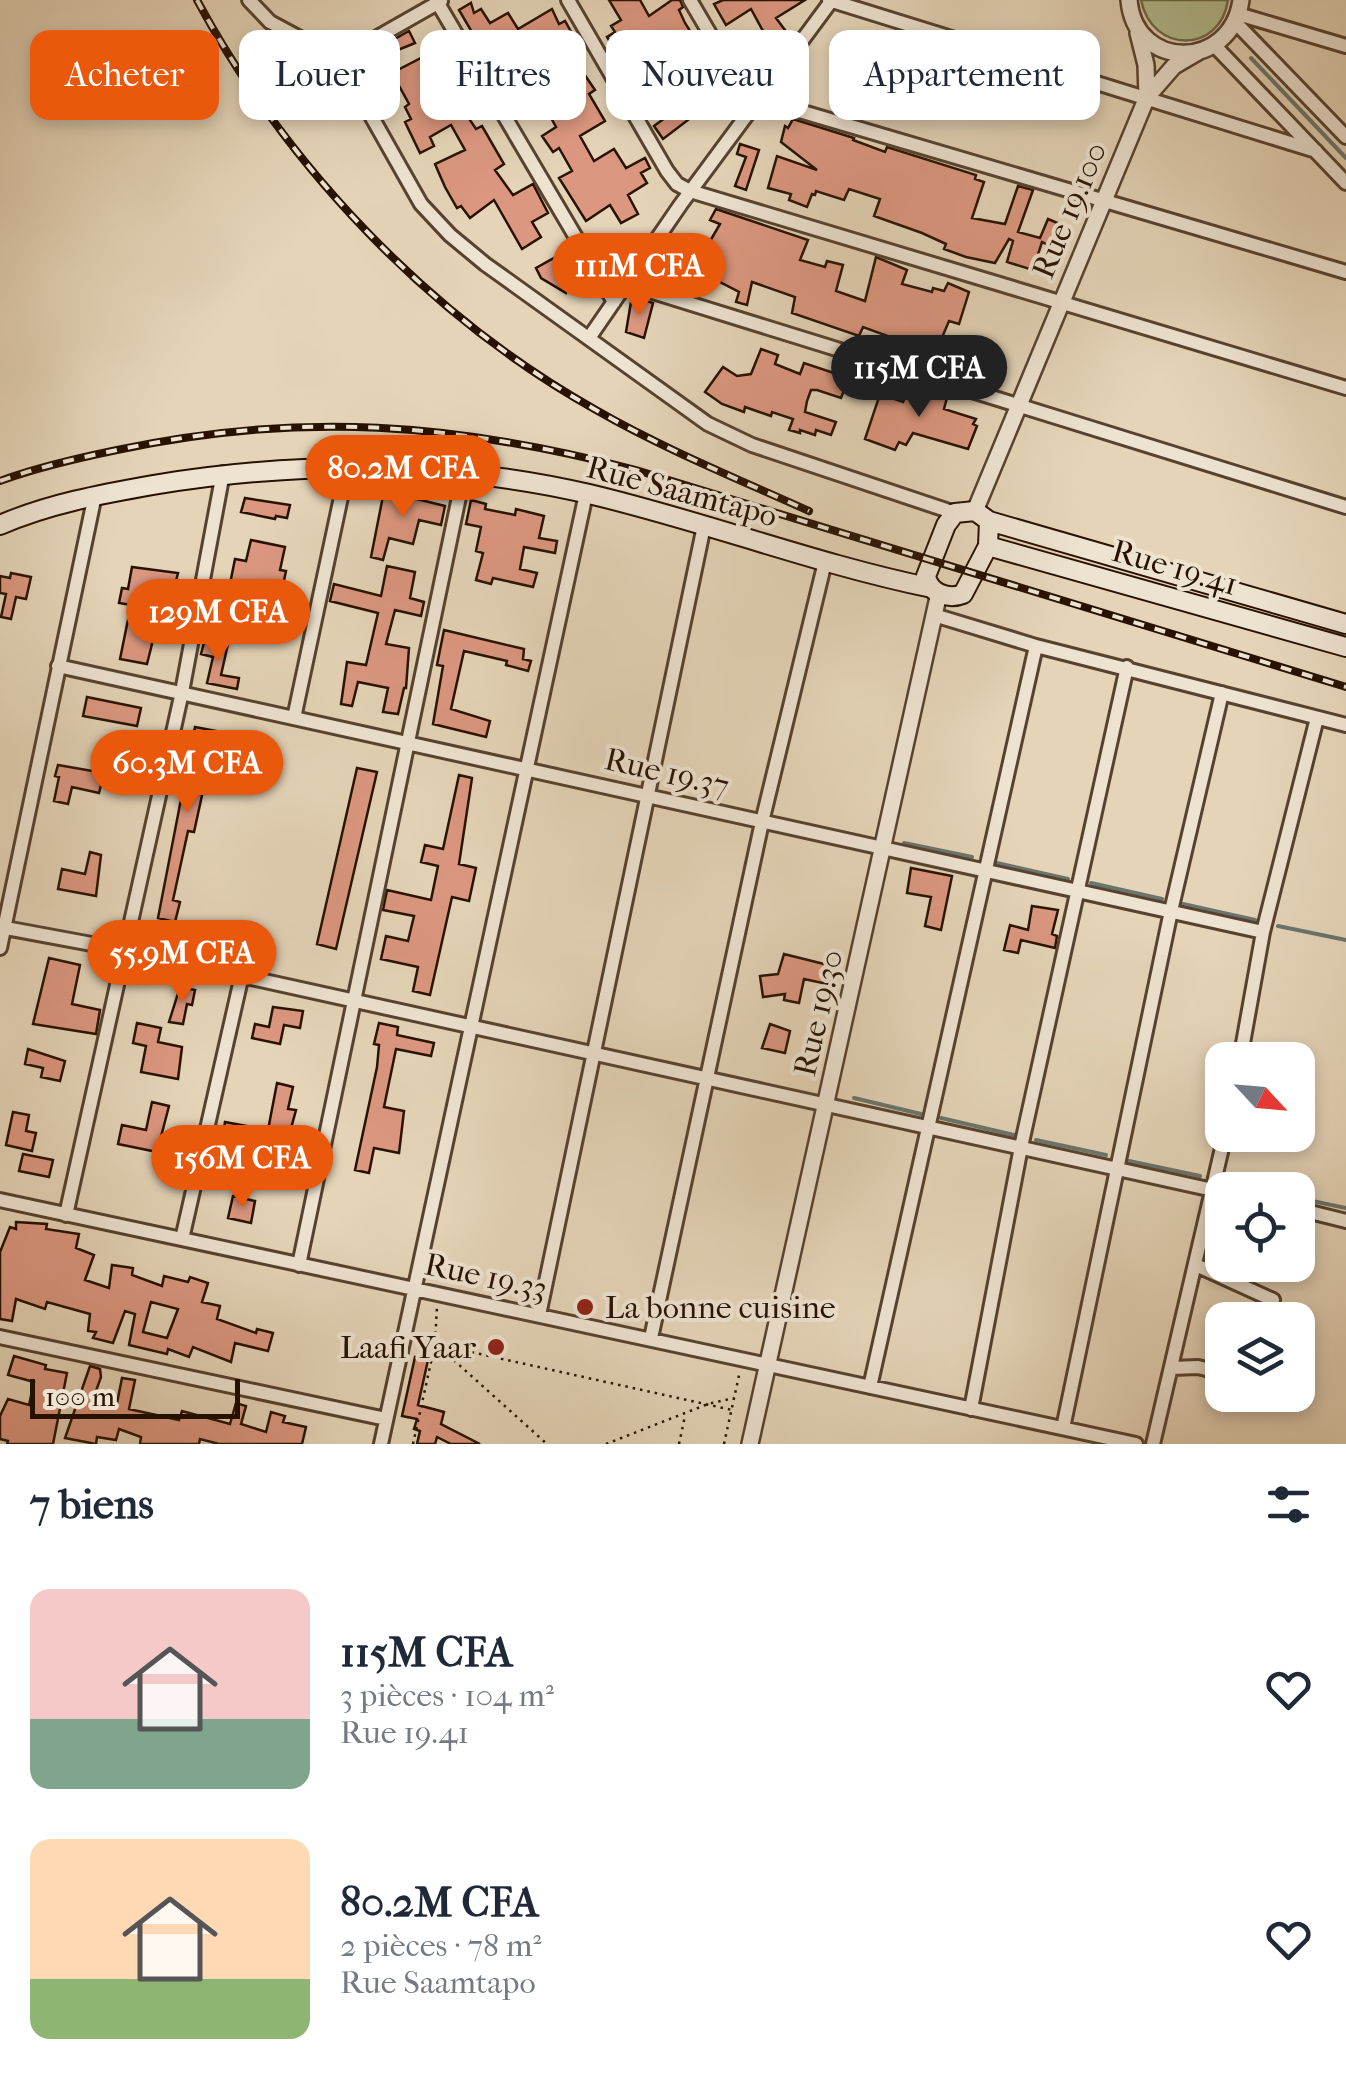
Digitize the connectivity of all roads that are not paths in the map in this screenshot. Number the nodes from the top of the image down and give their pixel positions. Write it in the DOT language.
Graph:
graph roads {
  1 [pos="249,0"];
  2 [pos="568,0"];
  3 [pos="690,0"];
  4 [pos="831,0"];
  5 [pos="1129,0"];
  6 [pos="439,1"];
  7 [pos="1238,12"];
  8 [pos="1136,24"];
  9 [pos="285,30"];
  10 [pos="389,30"];
  11 [pos="708,30"];
  12 [pos="809,30"];
  13 [pos="1346,46"];
  14 [pos="1206,49"];
  15 [pos="1146,97"];
  16 [pos="809,113"];
  17 [pos="373,120"];
  18 [pos="743,120"];
  19 [pos="1346,137"];
  20 [pos="1316,152"];
  21 [pos="1346,183"];
  22 [pos="690,191"];
  23 [pos="1105,199"];
  24 [pos="1343,268"];
  25 [pos="627,284"];
  26 [pos="614,302"];
  27 [pos="1060,303"];
  28 [pos="590,338"];
  29 [pos="1346,388"];
  30 [pos="1016,406"];
  31 [pos="347,469"];
  32 [pos="223,473"];
  33 [pos="464,474"];
  34 [pos="586,494"];
  35 [pos="95,495"];
  36 [pos="1346,506"];
  37 [pos="973,515"];
  38 [pos="0,525"];
  39 [pos="704,526"];
  40 [pos="988,546"];
  41 [pos="825,562"];
  42 [pos="935,591"];
  43 [pos="934,615"];
  44 [pos="1346,625"];
  45 [pos="1036,646"];
  46 [pos="1343,646"];
  47 [pos="58,666"];
  48 [pos="1128,667"];
  49 [pos="182,692"];
  50 [pos="1222,693"];
  51 [pos="294,718"];
  52 [pos="1317,718"];
  53 [pos="1346,726"];
  54 [pos="409,744"];
  55 [pos="528,770"];
  56 [pos="648,796"];
  57 [pos="762,822"];
  58 [pos="883,848"];
  59 [pos="986,870"];
  60 [pos="1078,891"];
  61 [pos="1171,911"];
  62 [pos="2,928"];
  63 [pos="1263,932"];
  64 [pos="0,948"];
  65 [pos="124,950"];
  66 [pos="242,975"];
  67 [pos="355,1000"];
  68 [pos="472,1026"];
  69 [pos="1243,1042"];
  70 [pos="592,1053"];
  71 [pos="709,1078"];
  72 [pos="826,1104"];
  73 [pos="928,1127"];
  74 [pos="1021,1148"];
  75 [pos="1117,1169"];
  76 [pos="1205,1188"];
  77 [pos="0,1200"];
  78 [pos="66,1214"];
  79 [pos="1315,1214"];
  80 [pos="1346,1221"];
  81 [pos="1205,1235"];
  82 [pos="182,1239"];
  83 [pos="299,1265"];
  84 [pos="1196,1265"];
  85 [pos="416,1290"];
  86 [pos="1272,1300"];
  87 [pos="539,1316"];
  88 [pos="0,1337"];
  89 [pos="651,1338"];
  90 [pos="767,1365"];
  91 [pos="1172,1368"];
  92 [pos="1205,1369"];
  93 [pos="870,1387"];
  94 [pos="971,1410"];
  95 [pos="386,1419"];
  96 [pos="1062,1428"];
  97 [pos="381,1444"];
  98 [pos="750,1444"];
  99 [pos="1136,1444"];
  100 [pos="1153,1444"];
  1 -- 9 [label="street"];
  2 -- 22 [label="street"];
  3 -- 11 [label="street"];
  4 -- 12 [label="street"];
  4 -- 15 [label="street"];
  5 -- 8 [label="street, Rue 19.100"];
  6 -- 10 [label="street"];
  6 -- 26 [label="street"];
  7 -- 13 [label="street"];
  7 -- 14 [label="street, Rue 19.100"];
  7 -- 19 [label="street"];
  8 -- 14 [label="street"];
  8 -- 15 [label="street, Rue 19.100"];
  14 -- 15 [label="street, Rue 19.100"];
  14 -- 20 [label="street"];
  15 -- 20 [label="street"];
  15 -- 23 [label="street, Rue 19.100"];
  16 -- 23 [label="street"];
  17 -- 28 [label="street, Rue 19.41"];
  18 -- 22 [label="street"];
  20 -- 21 [label="street"];
  22 -- 25 [label="street"];
  22 -- 27 [label="street"];
  23 -- 24 [label="street"];
  23 -- 27 [label="street, Rue 19.100"];
  25 -- 26 [label="street"];
  25 -- 30 [label="street"];
  26 -- 28 [label="street"];
  27 -- 29 [label="street"];
  27 -- 30 [label="street, Rue 19.100"];
  28 -- 37 [label="street, Rue 19.41"];
  30 -- 36 [label="street"];
  30 -- 37 [label="street, Rue 19.100"];
  31 -- 32 [label="main road, Rue Saamtapo"];
  31 -- 33 [label="main road, Rue Saamtapo"];
  31 -- 51 [label="street"];
  32 -- 35 [label="main road, Rue Saamtapo"];
  32 -- 49 [label="street"];
  33 -- 34 [label="main road, Rue Saamtapo"];
  33 -- 54 [label="street"];
  34 -- 39 [label="main road, Rue Saamtapo"];
  34 -- 55 [label="street"];
  35 -- 38 [label="main road, Rue Saamtapo"];
  35 -- 47 [label="street"];
  37 -- 40 [label="main road"];
  37 -- 42 [label="main road"];
  37 -- 44 [label="main road, Rue 19.41"];
  39 -- 41 [label="main road, Rue Saamtapo"];
  39 -- 56 [label="street"];
  40 -- 42 [label="main road"];
  40 -- 46 [label="main road, Rue 19.41"];
  41 -- 42 [label="main road, Rue Saamtapo"];
  41 -- 57 [label="street"];
  42 -- 43 [label="street, Rue 19.30"];
  43 -- 45 [label="street"];
  43 -- 58 [label="street, Rue 19.30"];
  44 -- 46 [label="street"];
  45 -- 48 [label="street"];
  45 -- 59 [label="street"];
  47 -- 49 [label="street, Rue 19.37"];
  47 -- 62 [label="street"];
  48 -- 50 [label="street"];
  48 -- 60 [label="street"];
  49 -- 51 [label="street, Rue 19.37"];
  49 -- 65 [label="street"];
  50 -- 52 [label="street"];
  50 -- 61 [label="street"];
  51 -- 54 [label="street, Rue 19.37"];
  52 -- 53 [label="street"];
  52 -- 63 [label="street"];
  54 -- 55 [label="street, Rue 19.37"];
  54 -- 67 [label="street"];
  55 -- 56 [label="street, Rue 19.37"];
  55 -- 68 [label="street"];
  56 -- 57 [label="street, Rue 19.37"];
  56 -- 70 [label="street"];
  57 -- 58 [label="street, Rue 19.37"];
  57 -- 71 [label="street"];
  58 -- 59 [label="street, Rue 19.37"];
  58 -- 72 [label="street, Rue 19.30"];
  59 -- 60 [label="street, Rue 19.37"];
  59 -- 73 [label="street"];
  60 -- 61 [label="street, Rue 19.37"];
  60 -- 74 [label="street"];
  61 -- 63 [label="street, Rue 19.37"];
  61 -- 75 [label="street"];
  62 -- 64 [label="street"];
  62 -- 65 [label="street"];
  63 -- 69 [label="street"];
  65 -- 66 [label="street"];
  65 -- 78 [label="street"];
  66 -- 67 [label="street"];
  66 -- 82 [label="street"];
  67 -- 68 [label="street"];
  67 -- 83 [label="street"];
  68 -- 70 [label="street"];
  68 -- 85 [label="street"];
  70 -- 71 [label="street"];
  70 -- 87 [label="street"];
  71 -- 72 [label="street"];
  71 -- 89 [label="street"];
  72 -- 73 [label="street"];
  72 -- 90 [label="street, Rue 19.30"];
  73 -- 74 [label="street"];
  73 -- 93 [label="street"];
  74 -- 75 [label="street"];
  74 -- 94 [label="street"];
  75 -- 76 [label="street"];
  75 -- 96 [label="street"];
  77 -- 78 [label="street, Rue 19.33"];
  78 -- 82 [label="street, Rue 19.33"];
  79 -- 80 [label="street"];
  81 -- 84 [label="street"];
  82 -- 83 [label="street, Rue 19.33"];
  83 -- 85 [label="street, Rue 19.33"];
  84 -- 86 [label="street"];
  84 -- 91 [label="street"];
  85 -- 87 [label="street, Rue 19.33"];
  85 -- 95 [label="street"];
  87 -- 89 [label="street, Rue 19.33"];
  88 -- 95 [label="street"];
  89 -- 90 [label="street, Rue 19.33"];
  90 -- 93 [label="street, Rue 19.33"];
  90 -- 98 [label="street, Rue 19.30"];
  91 -- 92 [label="street"];
  91 -- 100 [label="street"];
  93 -- 94 [label="street, Rue 19.33"];
  94 -- 96 [label="street, Rue 19.33"];
  95 -- 97 [label="street"];
  96 -- 99 [label="street, Rue 19.33"];
}
